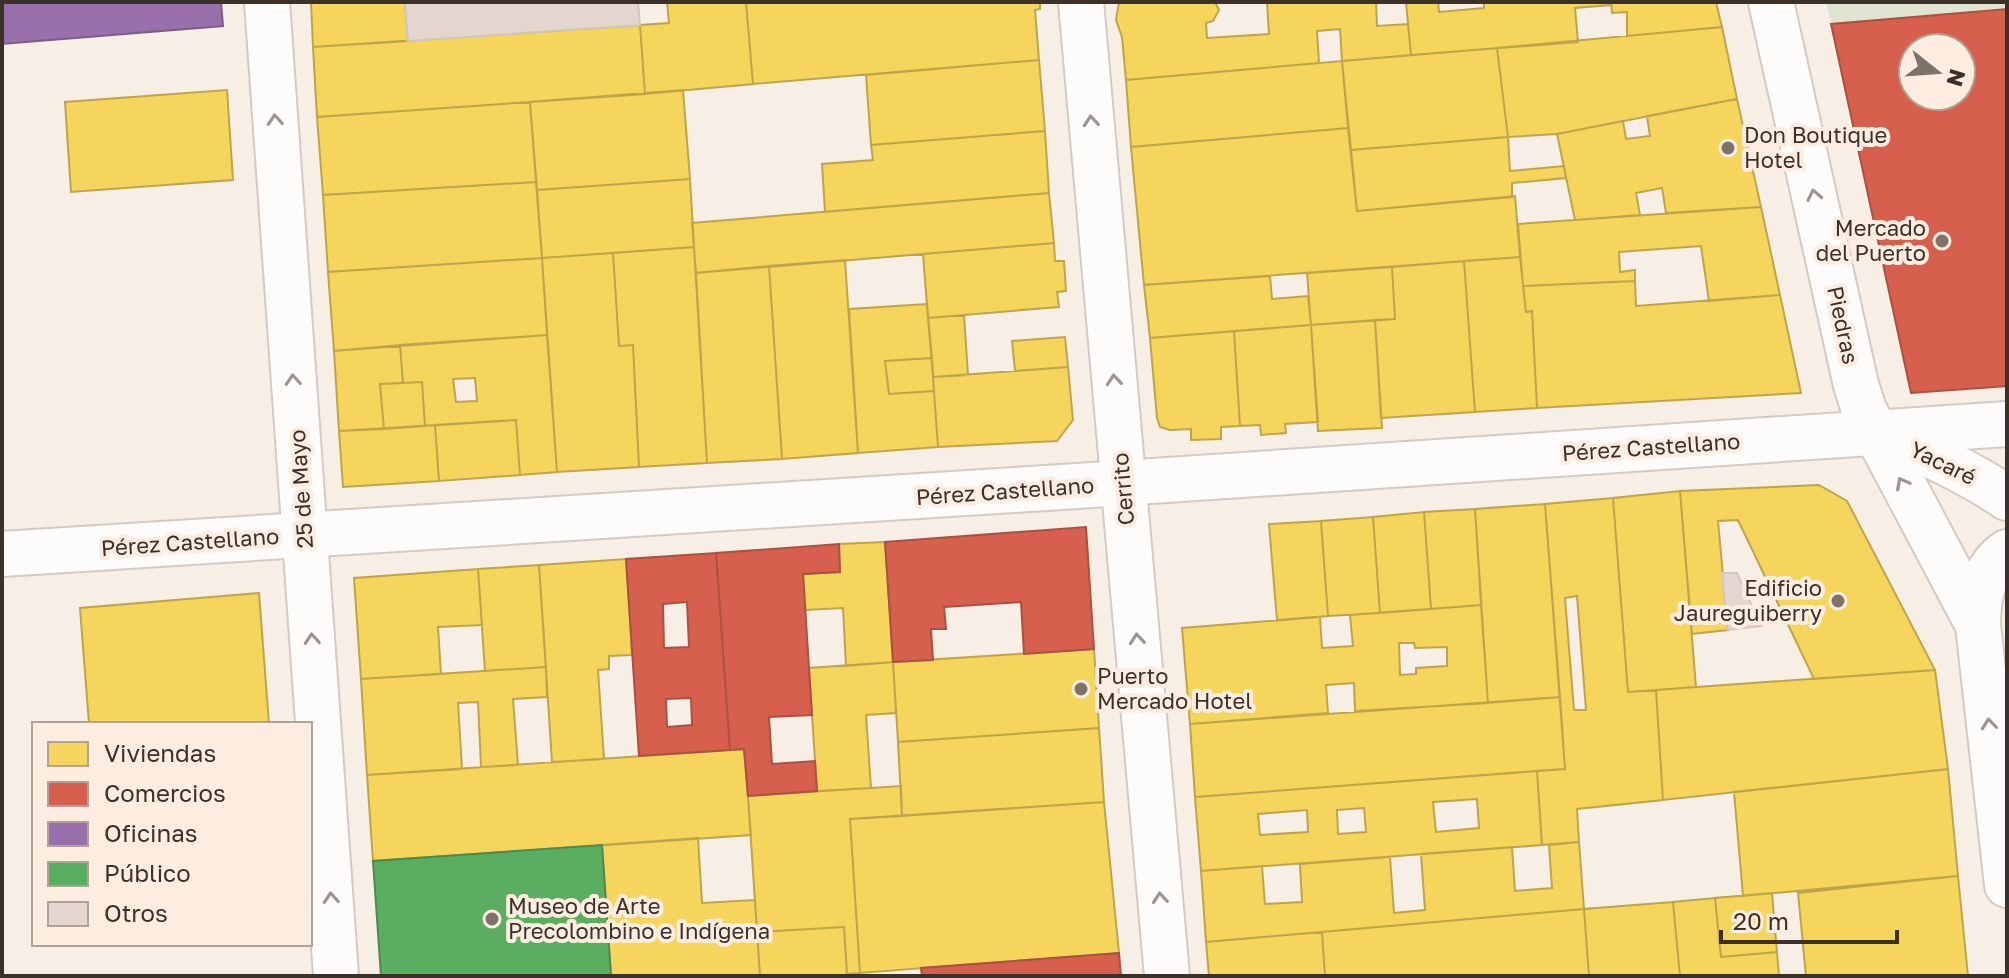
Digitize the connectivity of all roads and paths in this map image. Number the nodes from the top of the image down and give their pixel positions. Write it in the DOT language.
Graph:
graph roads {
  1 [pos="267,2"];
  2 [pos="1081,2"];
  3 [pos="1771,2"];
  4 [pos="2007,424"];
  5 [pos="1875,432"];
  6 [pos="1123,483"];
  7 [pos="2007,498"];
  8 [pos="304,535"];
  9 [pos="2007,552"];
  10 [pos="2,554"];
  11 [pos="1978,625"];
  12 [pos="2007,885"];
  13 [pos="336,976"];
  14 [pos="1167,976"];
  8 -- 1 [label="street, 25 de Mayo, one-way"];
  6 -- 2 [label="street, Cerrito, one-way"];
  5 -- 3 [label="street, Piedras, one-way"];
  4 -- 5 [label="street, Pérez Castellano"];
  5 -- 6 [label="street, Pérez Castellano"];
  5 -- 7 [label="street, Yacaré"];
  11 -- 5 [label="street, Piedras, one-way"];
  6 -- 8 [label="street, Pérez Castellano"];
  14 -- 6 [label="street, Cerrito, one-way"];
  8 -- 10 [label="street, Pérez Castellano"];
  13 -- 8 [label="street, 25 de Mayo, one-way"];
  9 -- 11 [label="street, Piedras"];
  12 -- 11 [label="street, Piedras, one-way"];
}
